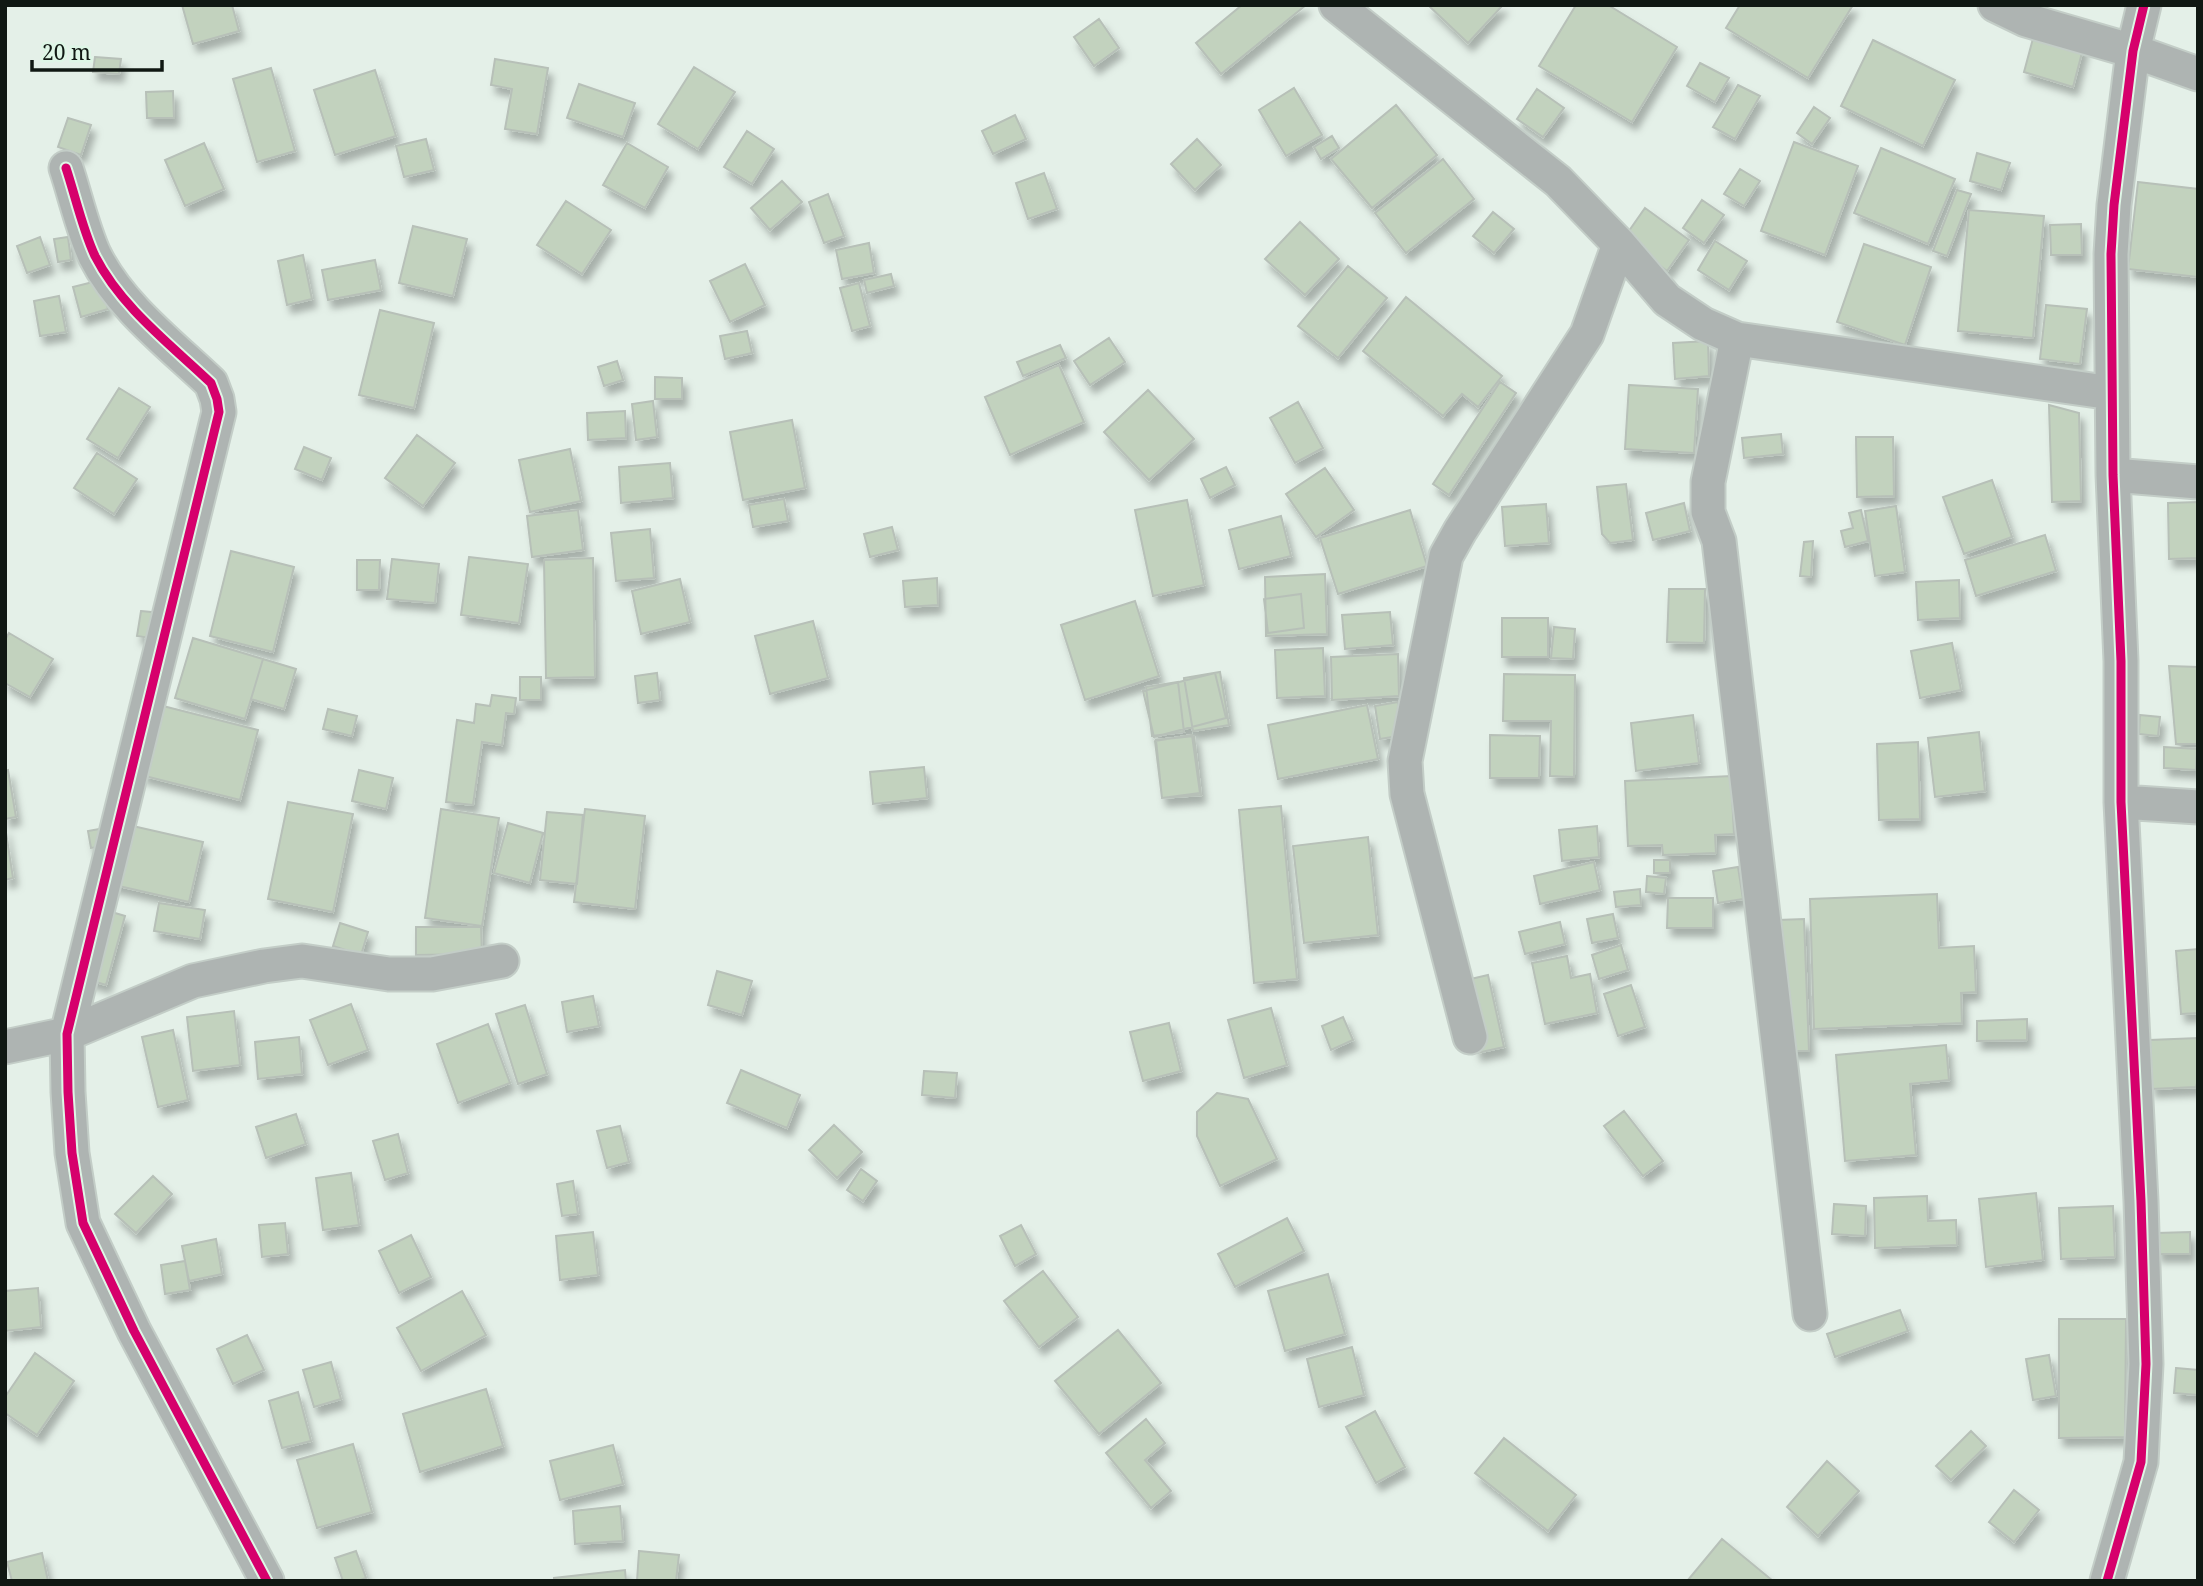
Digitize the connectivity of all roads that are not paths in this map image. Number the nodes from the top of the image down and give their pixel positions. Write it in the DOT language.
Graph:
graph roads {
  1 [pos="1336,5"];
  2 [pos="1994,5"];
  3 [pos="2144,5"];
  4 [pos="2133,51"];
  5 [pos="2198,74"];
  6 [pos="66,168"];
  7 [pos="1619,244"];
  8 [pos="1737,340"];
  9 [pos="2112,393"];
  10 [pos="2113,475"];
  11 [pos="2198,482"];
  12 [pos="2121,802"];
  13 [pos="2198,807"];
  14 [pos="502,961"];
  15 [pos="67,1034"];
  16 [pos="1470,1037"];
  17 [pos="5,1047"];
  18 [pos="1810,1314"];
  19 [pos="267,1581"];
  20 [pos="2106,1581"];
  1 -- 7 [label="street"];
  2 -- 4 [label="street"];
  3 -- 4 [label="street"];
  4 -- 5 [label="street"];
  4 -- 9 [label="street"];
  6 -- 15 [label="street"];
  7 -- 8 [label="street"];
  7 -- 16 [label="street"];
  8 -- 9 [label="street"];
  8 -- 18 [label="street"];
  9 -- 10 [label="street"];
  10 -- 11 [label="street"];
  10 -- 12 [label="street"];
  12 -- 13 [label="street"];
  12 -- 20 [label="street"];
  14 -- 15 [label="street"];
  15 -- 17 [label="street"];
  15 -- 19 [label="street"];
}
